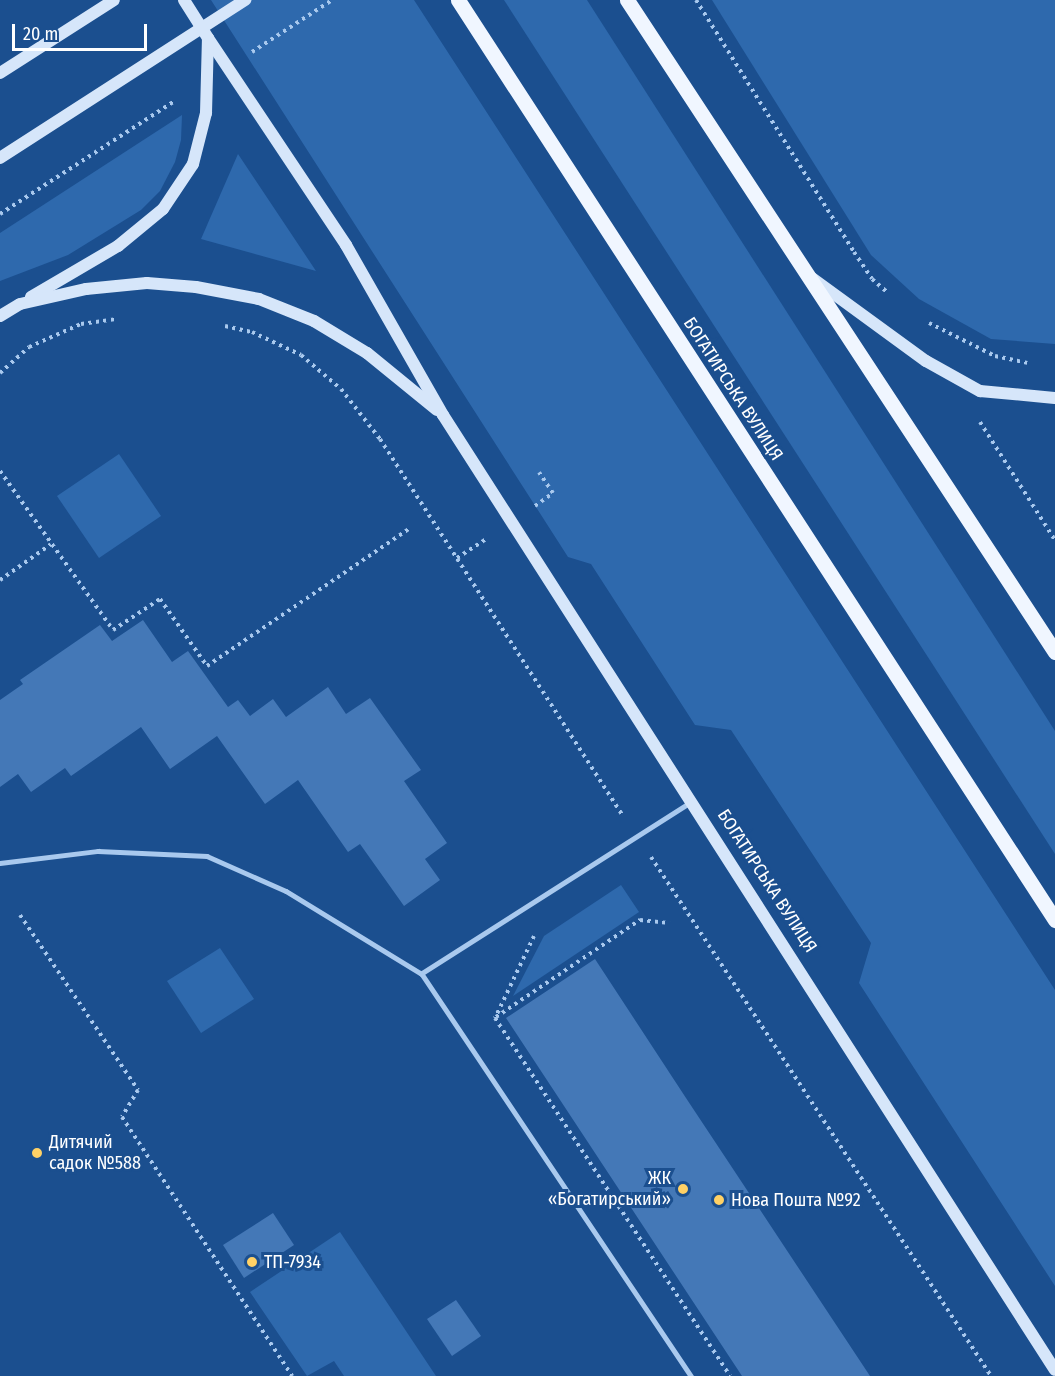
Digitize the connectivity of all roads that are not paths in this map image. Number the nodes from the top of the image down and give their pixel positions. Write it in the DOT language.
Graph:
graph roads {
  1 [pos="114,0"];
  2 [pos="184,0"];
  3 [pos="245,0"];
  4 [pos="458,0"];
  5 [pos="627,0"];
  6 [pos="208,38"];
  7 [pos="0,73"];
  8 [pos="0,158"];
  9 [pos="802,270"];
  10 [pos="20,304"];
  11 [pos="0,316"];
  12 [pos="1055,398"];
  13 [pos="443,414"];
  14 [pos="1055,638"];
  15 [pos="1055,651"];
  16 [pos="692,802"];
  17 [pos="0,863"];
  18 [pos="1055,920"];
  19 [pos="422,974"];
  20 [pos="1055,1370"];
  21 [pos="691,1376"];
  1 -- 7 [label="main road"];
  2 -- 6 [label="main road, БОГАТИРСЬКА ВУЛИЦЯ"];
  3 -- 8 [label="main road"];
  4 -- 18 [label="main road, БОГАТИРСЬКА ВУЛИЦЯ"];
  5 -- 9 [label="main road"];
  6 -- 10 [label="main road"];
  6 -- 13 [label="main road, БОГАТИРСЬКА ВУЛИЦЯ"];
  9 -- 12 [label="main road"];
  9 -- 15 [label="main road"];
  10 -- 11 [label="main road"];
  10 -- 13 [label="main road"];
  13 -- 16 [label="main road, БОГАТИРСЬКА ВУЛИЦЯ"];
  14 -- 15 [label="lane"];
  16 -- 19 [label="lane"];
  16 -- 20 [label="main road, БОГАТИРСЬКА ВУЛИЦЯ"];
  17 -- 19 [label="lane"];
  19 -- 21 [label="lane"];
}
